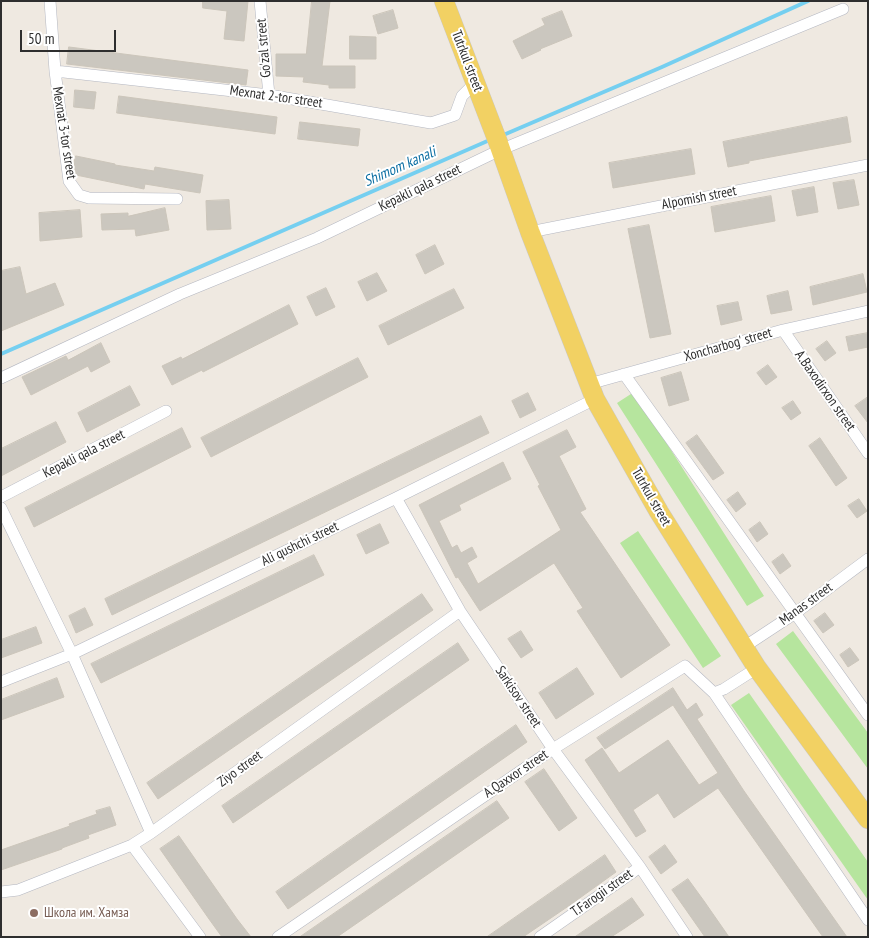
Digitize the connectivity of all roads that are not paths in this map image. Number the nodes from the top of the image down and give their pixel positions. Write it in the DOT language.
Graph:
graph roads {
  1 [pos="50,1"];
  2 [pos="260,1"];
  3 [pos="444,1"];
  4 [pos="843,9"];
  5 [pos="55,71"];
  6 [pos="475,83"];
  7 [pos="269,95"];
  8 [pos="499,146"];
  9 [pos="868,165"];
  10 [pos="177,199"];
  11 [pos="530,232"];
  12 [pos="868,311"];
  13 [pos="782,330"];
  14 [pos="624,374"];
  15 [pos="1,378"];
  16 [pos="592,391"];
  17 [pos="166,411"];
  18 [pos="868,453"];
  19 [pos="1,497"];
  20 [pos="396,498"];
  21 [pos="1,508"];
  22 [pos="868,559"];
  23 [pos="460,611"];
  24 [pos="794,614"];
  25 [pos="744,646"];
  26 [pos="72,654"];
  27 [pos="757,668"];
  28 [pos="1,682"];
  29 [pos="714,693"];
  30 [pos="868,716"];
  31 [pos="553,749"];
  32 [pos="868,818"];
  33 [pos="151,833"];
  34 [pos="132,845"];
  35 [pos="640,867"];
  36 [pos="1,892"];
  37 [pos="868,920"];
  38 [pos="200,937"];
  39 [pos="278,937"];
  40 [pos="540,937"];
  41 [pos="687,937"];
  1 -- 5 [label="street, Mexnat 3-tor street"];
  2 -- 7 [label="street, Go'zal street"];
  3 -- 6 [label="main road, Tutrkul street"];
  4 -- 8 [label="street, Kepakli qala street"];
  5 -- 7 [label="street, Mexnat 2-tor street"];
  5 -- 10 [label="street, Mexnat 3-tor street"];
  6 -- 7 [label="street, Mexnat 2-tor street"];
  6 -- 8 [label="main road, Tutrkul street"];
  8 -- 11 [label="main road, Tutrkul street"];
  8 -- 15 [label="street, Kepakli qala street"];
  9 -- 11 [label="street, Alpomish street"];
  11 -- 16 [label="main road, Tutrkul street"];
  12 -- 13 [label="street, Xoncharbog' street"];
  13 -- 14 [label="street, Xoncharbog' street"];
  13 -- 18 [label="street, A.Baxodirxon street"];
  14 -- 16 [label="street, Xoncharbog' street"];
  14 -- 24 [label="street"];
  16 -- 20 [label="street, Ali qushchi street"];
  16 -- 25 [label="main road, Tutrkul street"];
  17 -- 19 [label="street, Kepakli qala street"];
  20 -- 23 [label="street, Sarkisov street"];
  20 -- 26 [label="street, Ali qushchi street"];
  21 -- 26 [label="street"];
  22 -- 24 [label="street, Manas street"];
  23 -- 31 [label="street, Sarkisov street"];
  23 -- 33 [label="street, Ziyo street"];
  24 -- 25 [label="street, Manas street"];
  24 -- 30 [label="street"];
  25 -- 27 [label="main road, Tutrkul street"];
  26 -- 28 [label="street, Ali qushchi street"];
  26 -- 33 [label="street"];
  27 -- 29 [label="street"];
  27 -- 32 [label="main road, Tutrkul street"];
  29 -- 31 [label="street, A.Qaxxor street"];
  29 -- 37 [label="street"];
  31 -- 35 [label="street, Sarkisov street"];
  31 -- 39 [label="street, A.Qaxxor street"];
  33 -- 34 [label="street, Ziyo street"];
  34 -- 36 [label="street, Ziyo street"];
  34 -- 38 [label="street"];
  35 -- 40 [label="street, T.Farogii street"];
  35 -- 41 [label="street, Sarkisov street"];
}
